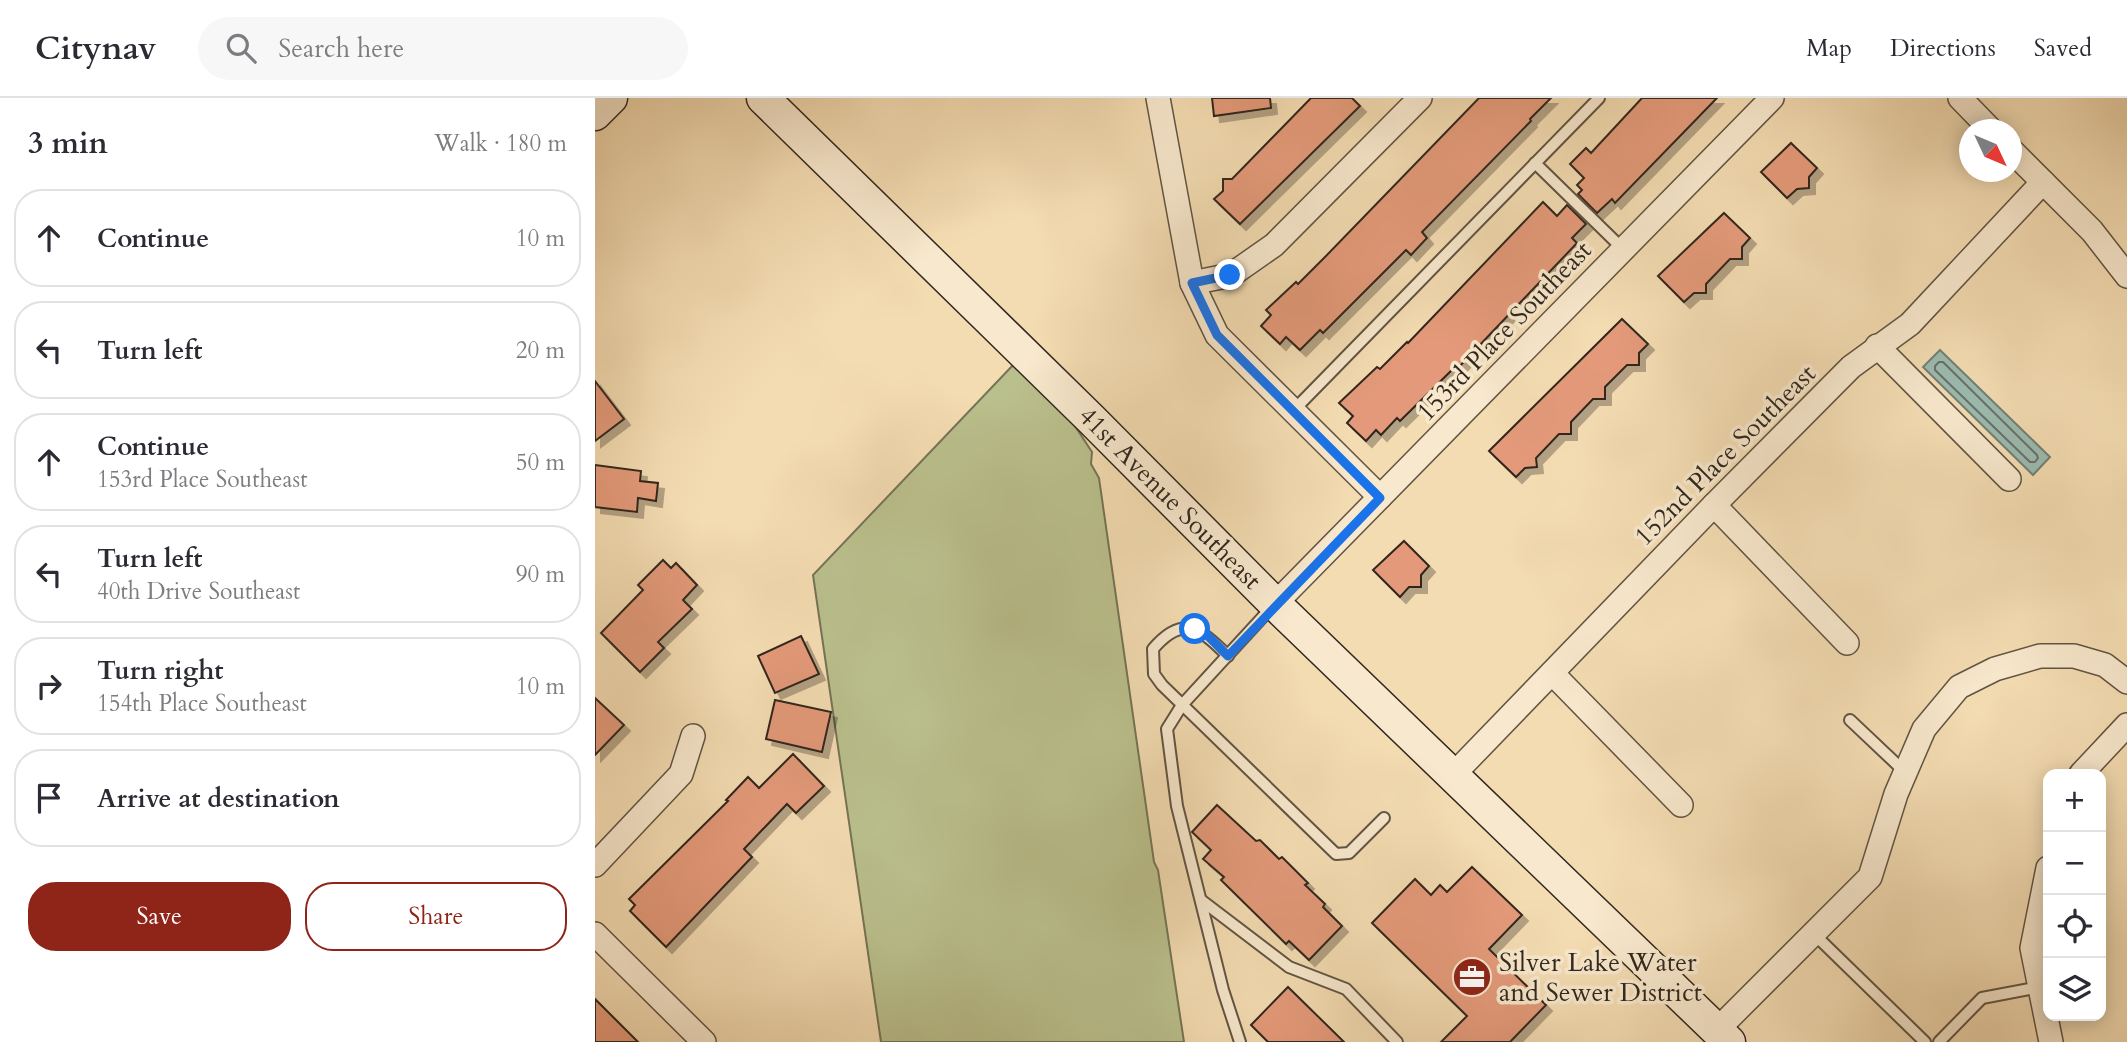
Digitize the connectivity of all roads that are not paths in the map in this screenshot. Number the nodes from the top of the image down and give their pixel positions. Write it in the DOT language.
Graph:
graph roads {
  1 [pos="611,98"];
  2 [pos="763,98"];
  3 [pos="1158,98"];
  4 [pos="1420,98"];
  5 [pos="1599,98"];
  6 [pos="1772,98"];
  7 [pos="1960,98"];
  8 [pos="595,114"];
  9 [pos="1980,119"];
  10 [pos="2022,161"];
  11 [pos="1535,163"];
  12 [pos="2043,182"];
  13 [pos="1623,249"];
  14 [pos="2127,276"];
  15 [pos="1192,283"];
  16 [pos="1877,346"];
  17 [pos="1293,411"];
  18 [pos="2009,479"];
  19 [pos="1380,498"];
  20 [pos="1714,505"];
  21 [pos="1275,604"];
  22 [pos="1847,643"];
  23 [pos="1228,656"];
  24 [pos="1552,673"];
  25 [pos="2127,682"];
  26 [pos="1182,705"];
  27 [pos="1850,720"];
  28 [pos="2127,725"];
  29 [pos="693,736"];
  30 [pos="2086,769"];
  31 [pos="1905,772"];
  32 [pos="1453,775"];
  33 [pos="1681,805"];
  34 [pos="1384,818"];
  35 [pos="595,865"];
  36 [pos="2043,893"];
  37 [pos="1201,900"];
  38 [pos="595,934"];
  39 [pos="1814,934"];
  40 [pos="2040,987"];
  41 [pos="1719,1036"];
  42 [pos="703,1042"];
  43 [pos="1240,1042"];
  44 [pos="1397,1042"];
  45 [pos="1925,1042"];
  46 [pos="1939,1042"];
  47 [pos="2051,1042"];
  1 -- 8 [label="street"];
  2 -- 21 [label="street, 41st Avenue Southeast"];
  3 -- 15 [label="street"];
  4 -- 15 [label="street"];
  5 -- 11 [label="lane"];
  6 -- 13 [label="street, 153rd Place Southeast"];
  7 -- 9 [label="street"];
  10 -- 12 [label="street"];
  11 -- 13 [label="lane"];
  11 -- 17 [label="lane"];
  12 -- 14 [label="street"];
  12 -- 16 [label="street, 152nd Place Southeast"];
  13 -- 19 [label="street, 153rd Place Southeast"];
  15 -- 17 [label="street"];
  16 -- 18 [label="street"];
  16 -- 20 [label="street, 152nd Place Southeast"];
  17 -- 19 [label="street"];
  19 -- 21 [label="street, 153rd Place Southeast"];
  20 -- 22 [label="street"];
  20 -- 24 [label="street, 152nd Place Southeast"];
  21 -- 23 [label="lane"];
  21 -- 32 [label="street, 41st Avenue Southeast"];
  23 -- 26 [label="lane"];
  23 -- 26 [label="lane"];
  24 -- 32 [label="street, 152nd Place Southeast"];
  24 -- 33 [label="street"];
  25 -- 31 [label="street"];
  26 -- 34 [label="lane"];
  26 -- 37 [label="lane"];
  27 -- 31 [label="lane"];
  28 -- 30 [label="street"];
  29 -- 35 [label="street"];
  31 -- 39 [label="street"];
  32 -- 41 [label="street, 41st Avenue Southeast"];
  36 -- 40 [label="street"];
  37 -- 43 [label="lane"];
  37 -- 44 [label="lane"];
  38 -- 42 [label="street"];
  39 -- 41 [label="street"];
  39 -- 45 [label="lane"];
  40 -- 46 [label="lane"];
  40 -- 47 [label="street"];
}
